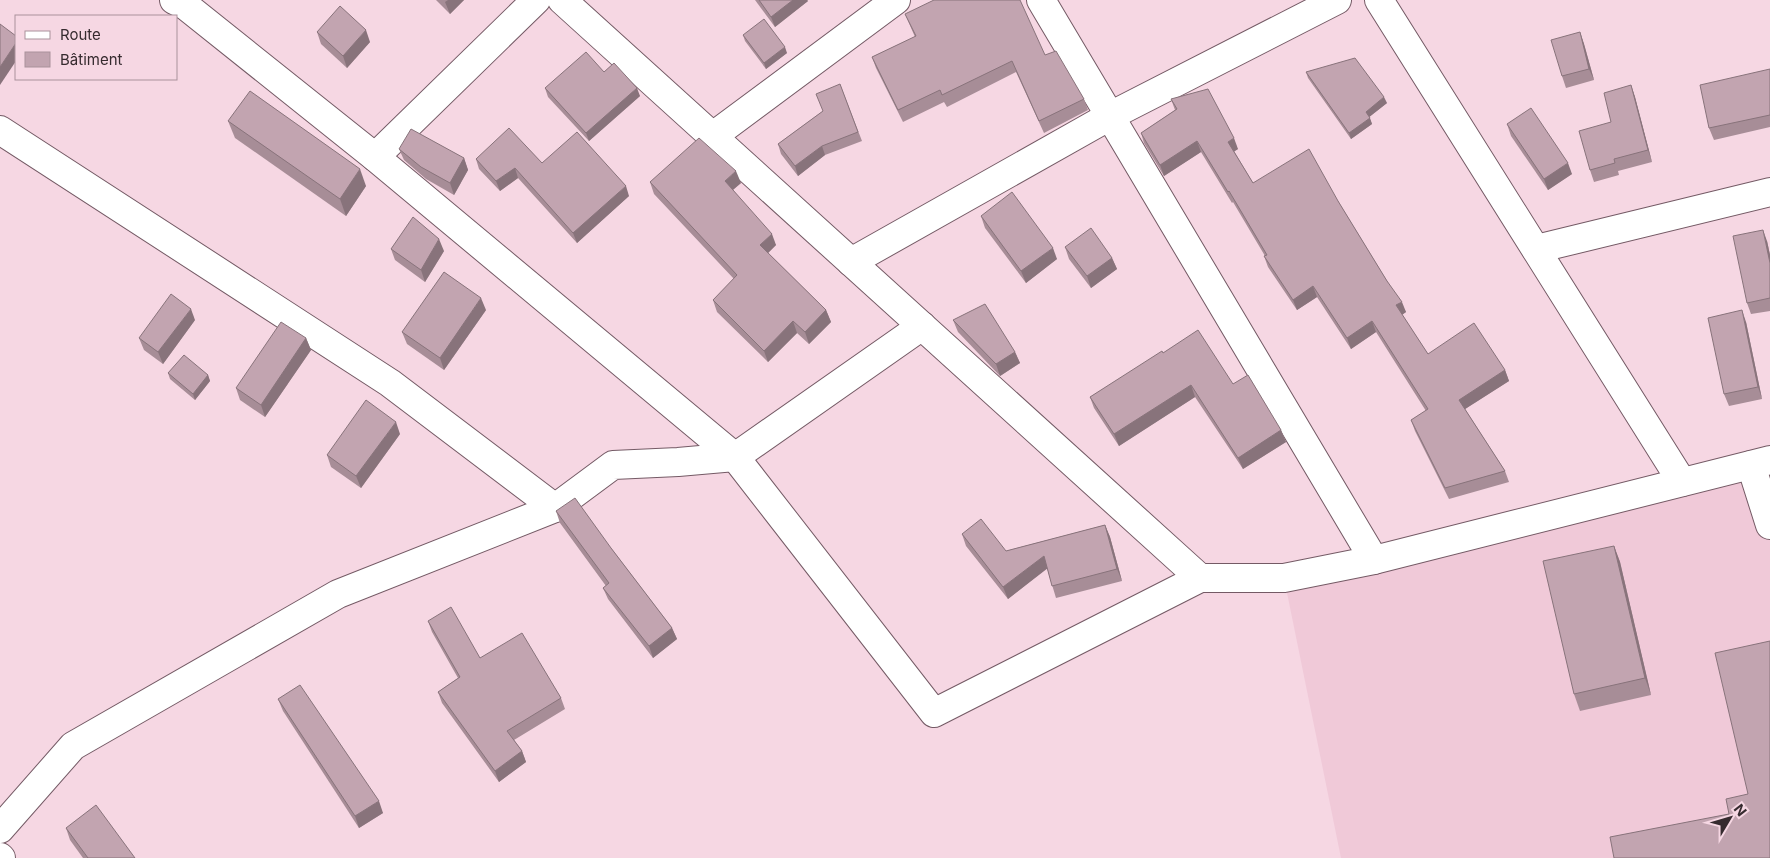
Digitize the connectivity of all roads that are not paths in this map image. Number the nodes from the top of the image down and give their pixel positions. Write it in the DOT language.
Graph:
graph roads {
  1 [pos="174,0"];
  2 [pos="536,0"];
  3 [pos="562,0"];
  4 [pos="896,0"];
  5 [pos="1041,0"];
  6 [pos="1337,0"];
  7 [pos="1379,0"];
  8 [pos="1110,116"];
  9 [pos="0,130"];
  10 [pos="713,136"];
  11 [pos="375,157"];
  12 [pos="1770,192"];
  13 [pos="1536,249"];
  14 [pos="851,262"];
  15 [pos="922,326"];
  16 [pos="735,457"];
  17 [pos="1760,462"];
  18 [pos="1682,482"];
  19 [pos="554,508"];
  20 [pos="1770,525"];
  21 [pos="1374,560"];
  22 [pos="1200,578"];
  23 [pos="0,829"];
  1 -- 11 [label="street"];
  2 -- 11 [label="street"];
  3 -- 10 [label="street"];
  4 -- 10 [label="street"];
  5 -- 8 [label="street"];
  6 -- 8 [label="street"];
  7 -- 13 [label="street"];
  8 -- 14 [label="street"];
  8 -- 21 [label="street"];
  9 -- 19 [label="street"];
  10 -- 14 [label="street"];
  11 -- 16 [label="street"];
  12 -- 13 [label="street"];
  13 -- 18 [label="street"];
  14 -- 15 [label="street"];
  15 -- 16 [label="street"];
  15 -- 22 [label="street"];
  16 -- 19 [label="street"];
  16 -- 22 [label="street"];
  17 -- 18 [label="street"];
  17 -- 20 [label="street"];
  18 -- 21 [label="street"];
  19 -- 23 [label="street"];
  21 -- 22 [label="street"];
}
